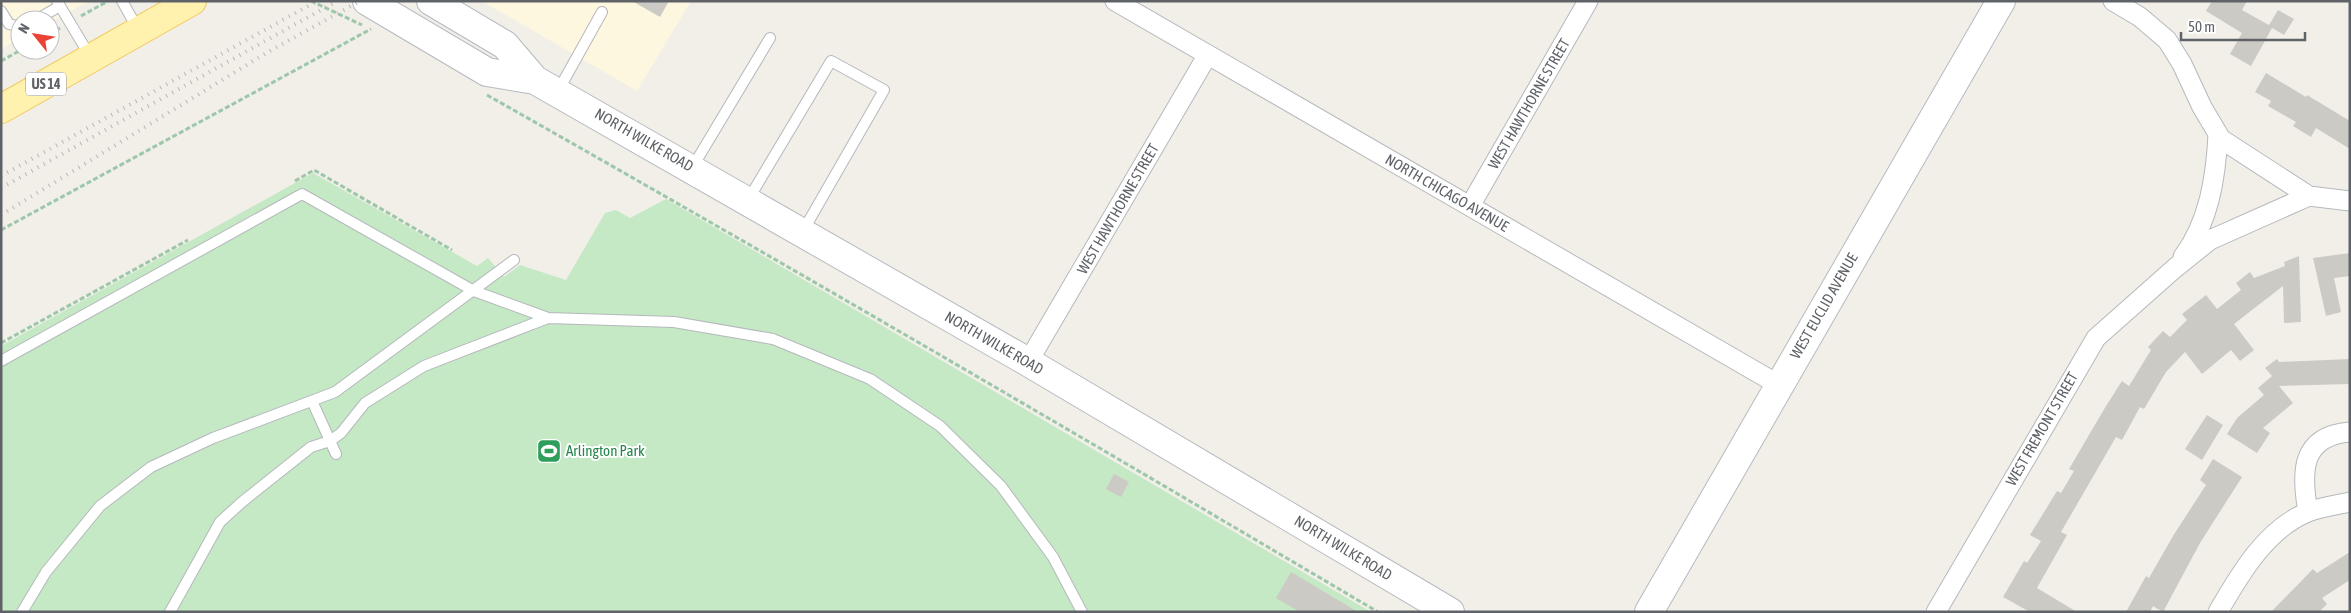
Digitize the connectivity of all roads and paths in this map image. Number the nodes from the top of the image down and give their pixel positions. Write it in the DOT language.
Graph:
graph roads {
  1 [pos="122,1"];
  2 [pos="192,1"];
  3 [pos="311,1"];
  4 [pos="367,1"];
  5 [pos="431,1"];
  6 [pos="1115,1"];
  7 [pos="1588,1"];
  8 [pos="2001,1"];
  9 [pos="2112,1"];
  10 [pos="59,4"];
  11 [pos="1,11"];
  12 [pos="602,12"];
  13 [pos="10,24"];
  14 [pos="140,32"];
  15 [pos="770,38"];
  16 [pos="1207,56"];
  17 [pos="92,59"];
  18 [pos="546,86"];
  19 [pos="1,109"];
  20 [pos="2218,134"];
  21 [pos="597,157"];
  22 [pos="692,168"];
  23 [pos="2309,196"];
  24 [pos="748,200"];
  25 [pos="2350,201"];
  26 [pos="1470,206"];
  27 [pos="1,230"];
  28 [pos="803,232"];
  29 [pos="514,260"];
  30 [pos="2175,268"];
  31 [pos="474,291"];
  32 [pos="548,318"];
  33 [pos="1,361"];
  34 [pos="1028,362"];
  35 [pos="1779,385"];
  36 [pos="312,401"];
  37 [pos="2350,432"];
  38 [pos="330,441"];
  39 [pos="336,454"];
  40 [pos="2350,502"];
  41 [pos="2308,512"];
  42 [pos="1940,610"];
  43 [pos="1083,611"];
  44 [pos="22,612"];
  45 [pos="170,612"];
  46 [pos="1378,612"];
  47 [pos="1450,612"];
  48 [pos="1648,612"];
  49 [pos="2218,612"];
  1 -- 14 [label="lane"];
  2 -- 14 [label="main road, US 14"];
  3 -- 27 [label="path"];
  4 -- 18 [label="main road, NORTH WILKE ROAD"];
  5 -- 18 [label="main road, NORTH WILKE ROAD"];
  6 -- 16 [label="street, NORTH CHICAGO AVENUE"];
  7 -- 26 [label="street, WEST HAWTHORNE STREET"];
  8 -- 35 [label="main road, WEST EUCLID AVENUE"];
  9 -- 20 [label="street"];
  10 -- 17 [label="lane"];
  11 -- 13 [label="lane"];
  12 -- 18 [label="lane"];
  14 -- 17 [label="main road, US 14"];
  15 -- 22 [label="lane"];
  16 -- 26 [label="street, NORTH CHICAGO AVENUE"];
  16 -- 34 [label="street, WEST HAWTHORNE STREET"];
  17 -- 19 [label="main road, US 14"];
  18 -- 22 [label="main road, NORTH WILKE ROAD"];
  20 -- 23 [label="street"];
  20 -- 30 [label="street, WEST FREMONT STREET"];
  21 -- 46 [label="path"];
  22 -- 24 [label="main road, NORTH WILKE ROAD"];
  23 -- 25 [label="street"];
  23 -- 30 [label="street, WEST FREMONT STREET"];
  24 -- 28 [label="main road, NORTH WILKE ROAD"];
  24 -- 28 [label="lane"];
  26 -- 35 [label="street, NORTH CHICAGO AVENUE"];
  28 -- 34 [label="main road, NORTH WILKE ROAD"];
  29 -- 31 [label="lane"];
  30 -- 42 [label="street, WEST FREMONT STREET"];
  31 -- 32 [label="lane"];
  31 -- 33 [label="lane"];
  31 -- 36 [label="lane"];
  32 -- 38 [label="lane"];
  32 -- 43 [label="lane"];
  34 -- 47 [label="main road, NORTH WILKE ROAD"];
  35 -- 48 [label="main road, WEST EUCLID AVENUE"];
  36 -- 38 [label="lane"];
  36 -- 44 [label="lane"];
  37 -- 41 [label="street"];
  38 -- 39 [label="lane"];
  38 -- 45 [label="lane"];
  40 -- 41 [label="street"];
  41 -- 49 [label="street"];
}
